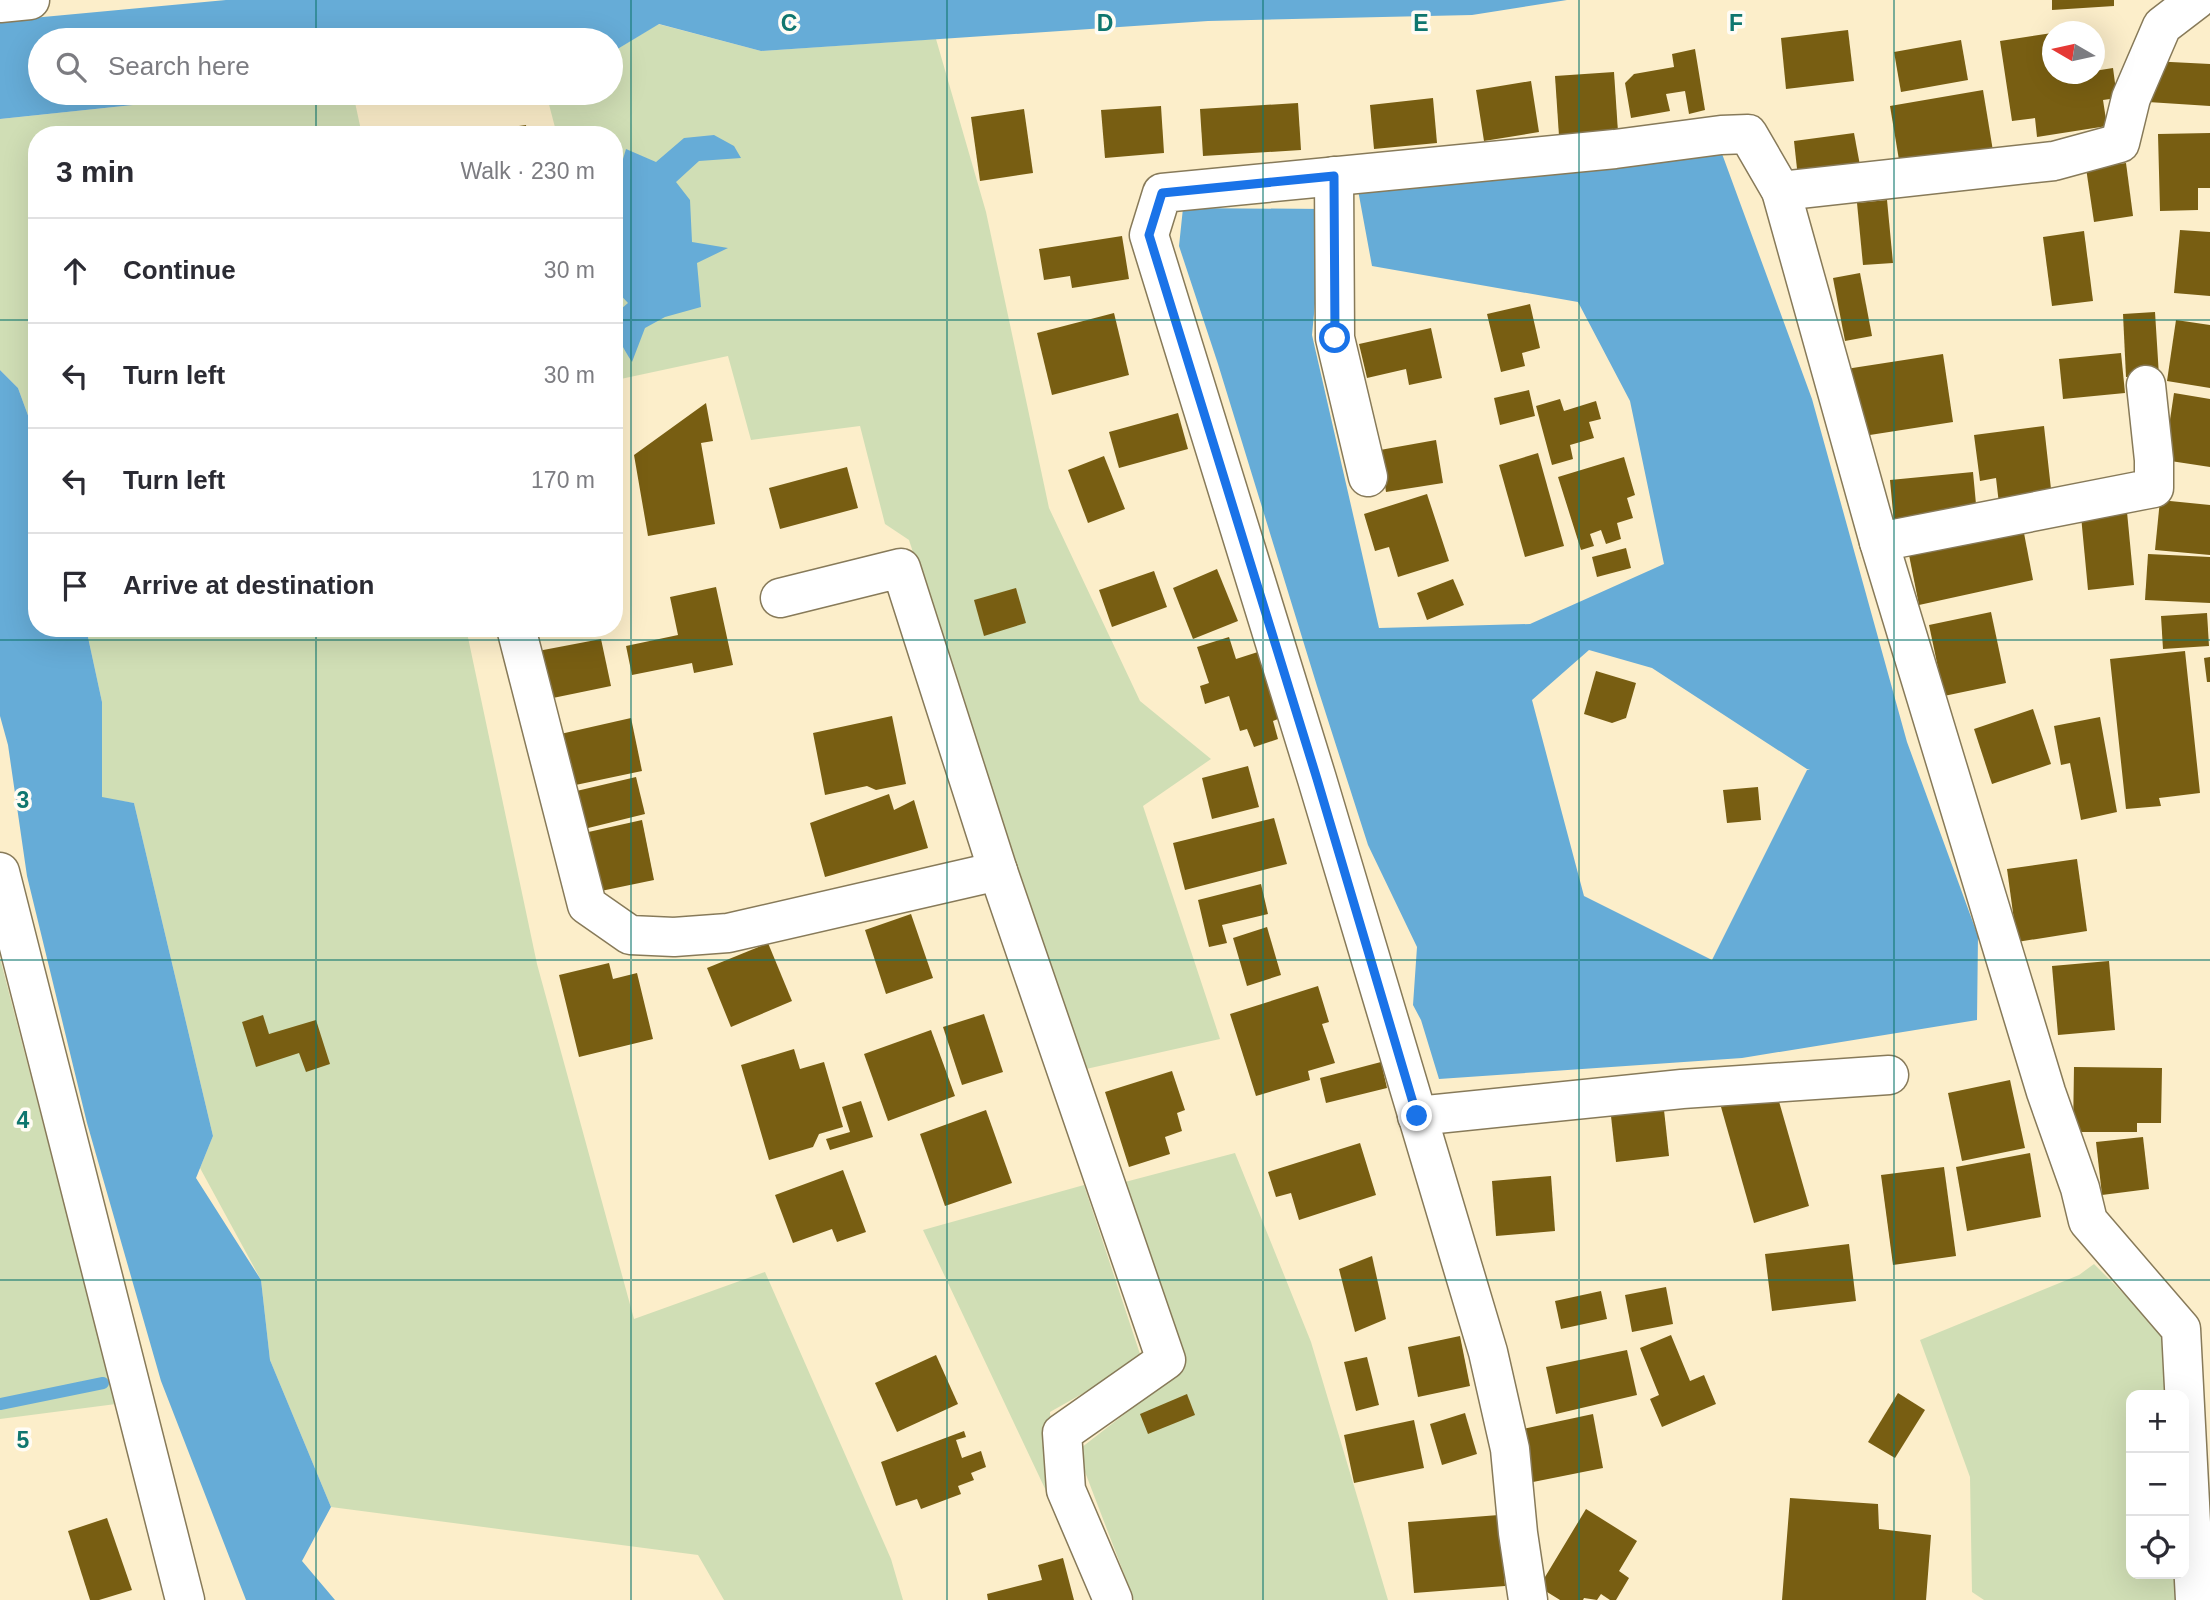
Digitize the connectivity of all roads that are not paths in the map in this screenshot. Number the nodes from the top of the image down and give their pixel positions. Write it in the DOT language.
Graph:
graph roads {
  1 [pos="30,0"];
  2 [pos="2196,0"];
  3 [pos="0,3"];
  4 [pos="1334,176"];
  5 [pos="1781,191"];
  6 [pos="2147,385"];
  7 [pos="1368,477"];
  8 [pos="1879,542"];
  9 [pos="780,598"];
  10 [pos="518,637"];
  11 [pos="998,871"];
  12 [pos="0,872"];
  13 [pos="1889,1075"];
  14 [pos="1417,1116"];
  15 [pos="186,1600"];
  16 [pos="1113,1600"];
  17 [pos="1528,1600"];
  18 [pos="2195,1600"];
  1 -- 3 [label="street"];
  2 -- 5 [label="street"];
  4 -- 5 [label="street"];
  4 -- 7 [label="street"];
  4 -- 14 [label="street"];
  5 -- 8 [label="street"];
  6 -- 8 [label="street"];
  8 -- 18 [label="street"];
  9 -- 11 [label="street"];
  10 -- 11 [label="street"];
  11 -- 16 [label="street"];
  12 -- 15 [label="street"];
  13 -- 14 [label="street"];
  14 -- 17 [label="street"];
}
